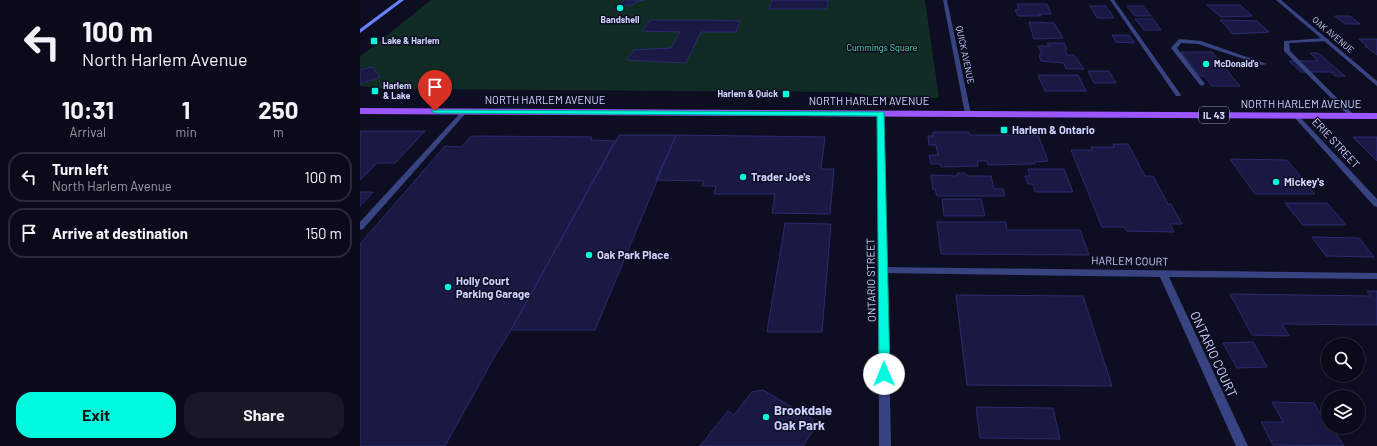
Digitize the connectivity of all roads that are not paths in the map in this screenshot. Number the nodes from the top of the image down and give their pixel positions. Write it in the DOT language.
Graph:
graph roads {
  1 [pos="402,0"];
  2 [pos="945,0"];
  3 [pos="1112,0"];
  4 [pos="1278,0"];
  5 [pos="360,31"];
  6 [pos="1326,40"];
  7 [pos="1264,64"];
  8 [pos="1202,84"];
  9 [pos="1377,84"];
  10 [pos="1178,95"];
  11 [pos="360,111"];
  12 [pos="465,111"];
  13 [pos="881,113"];
  14 [pos="968,114"];
  15 [pos="1296,116"];
  16 [pos="1352,116"];
  17 [pos="1377,116"];
  18 [pos="1377,204"];
  19 [pos="360,227"];
  20 [pos="883,270"];
  21 [pos="1163,273"];
  22 [pos="1377,276"];
  23 [pos="885,446"];
  24 [pos="1242,446"];
  1 -- 5 [label="main road"];
  2 -- 14 [label="street, QUICK AVENUE"];
  3 -- 10 [label="street"];
  4 -- 6 [label="street, OAK AVENUE"];
  6 -- 9 [label="street, OAK AVENUE"];
  6 -- 16 [label="street"];
  7 -- 8 [label="street"];
  11 -- 12 [label="main road, NORTH HARLEM AVENUE / IL 43"];
  12 -- 13 [label="main road, NORTH HARLEM AVENUE / IL 43"];
  12 -- 19 [label="street"];
  13 -- 14 [label="main road, NORTH HARLEM AVENUE / IL 43"];
  13 -- 20 [label="street, ONTARIO STREET"];
  14 -- 15 [label="main road, NORTH HARLEM AVENUE / IL 43"];
  15 -- 16 [label="main road, NORTH HARLEM AVENUE / IL 43"];
  15 -- 18 [label="street, ERIE STREET"];
  16 -- 17 [label="main road, NORTH HARLEM AVENUE / IL 43"];
  20 -- 21 [label="street, HARLEM COURT"];
  20 -- 23 [label="street, ONTARIO STREET"];
  21 -- 22 [label="street, HARLEM COURT"];
  21 -- 24 [label="street, ONTARIO COURT"];
}
